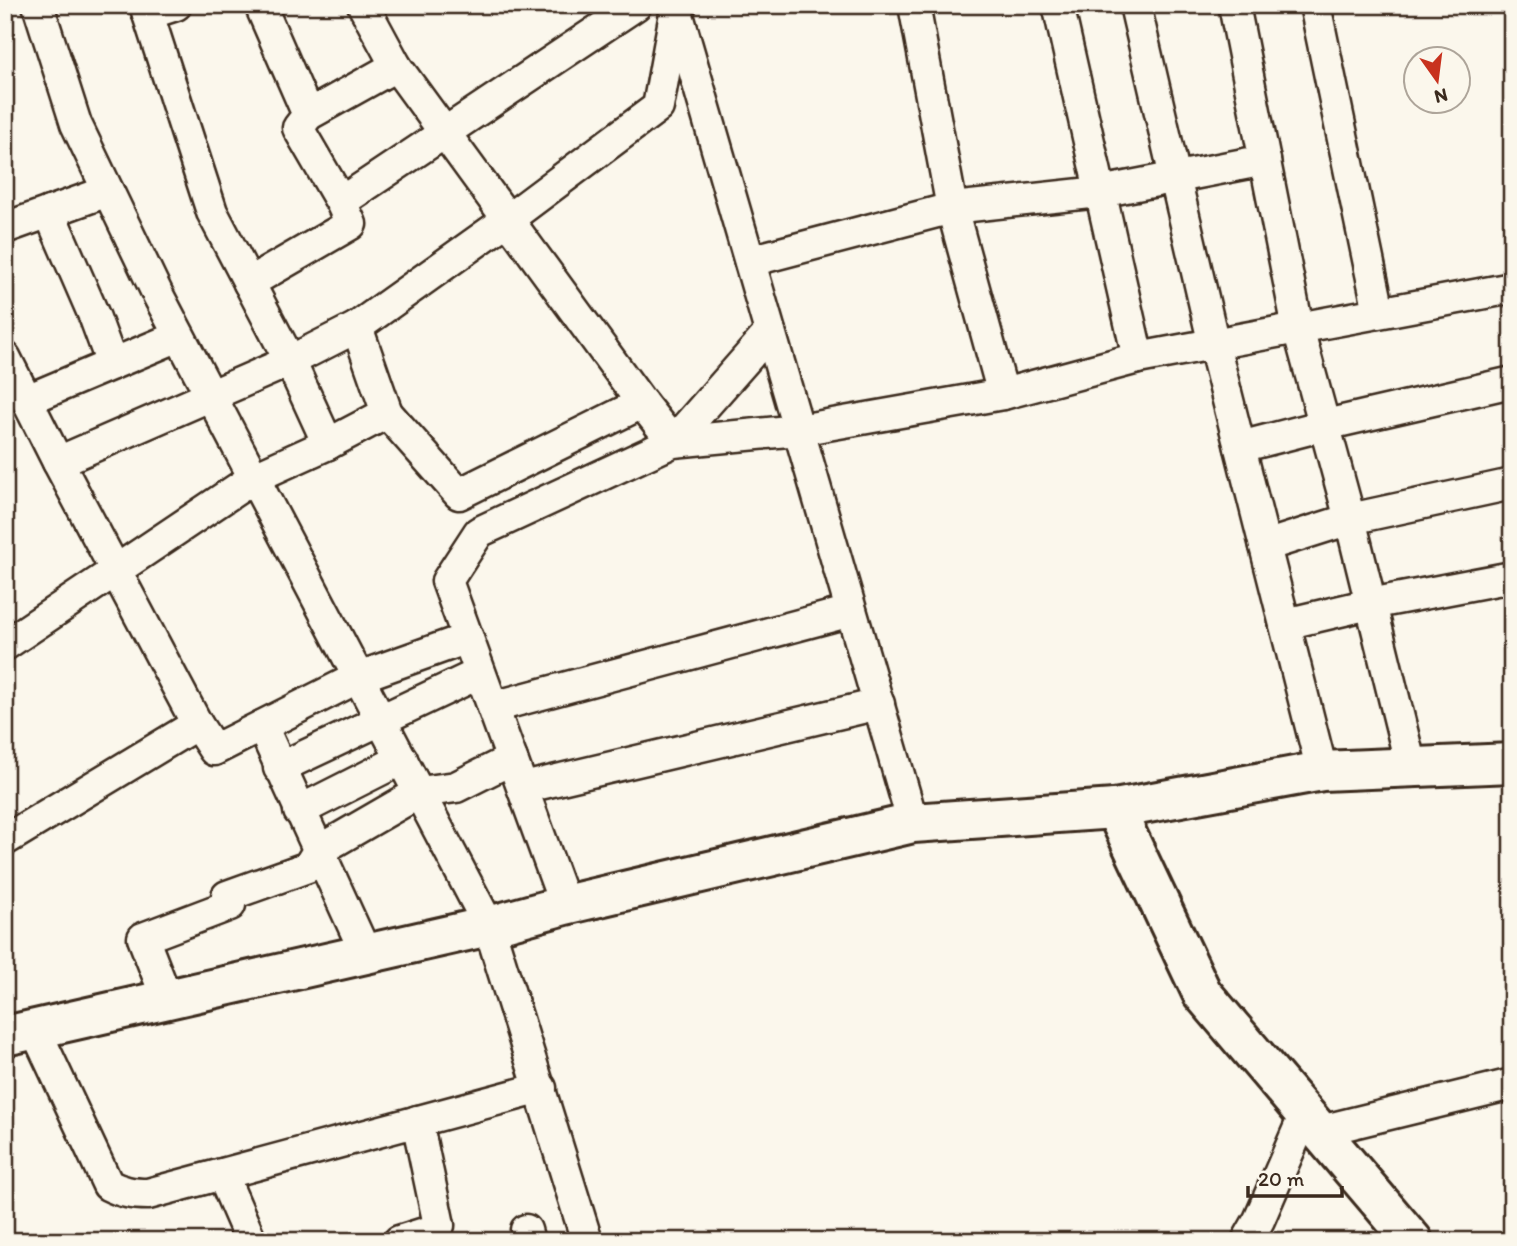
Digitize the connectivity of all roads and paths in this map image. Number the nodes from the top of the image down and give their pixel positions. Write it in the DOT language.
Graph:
graph roads {
  1 [pos="38,5"];
  2 [pos="176,5"];
  3 [pos="260,5"];
  4 [pos="363,5"];
  5 [pos="636,5"];
  6 [pos="915,5"];
  7 [pos="1058,5"];
  8 [pos="1135,5"];
  9 [pos="1234,5"];
  10 [pos="1315,5"];
  11 [pos="679,6"];
  12 [pos="146,10"];
  13 [pos="396,66"];
  14 [pos="308,115"];
  15 [pos="444,132"];
  16 [pos="1265,160"];
  17 [pos="1175,178"];
  18 [pos="108,191"];
  19 [pos="1100,192"];
  20 [pos="341,202"];
  21 [pos="952,208"];
  22 [pos="49,212"];
  23 [pos="507,220"];
  24 [pos="5,229"];
  25 [pos="750,261"];
  26 [pos="249,283"];
  27 [pos="1512,288"];
  28 [pos="1379,313"];
  29 [pos="357,327"];
  30 [pos="1298,328"];
  31 [pos="770,332"];
  32 [pos="179,336"];
  33 [pos="1214,345"];
  34 [pos="5,357"];
  35 [pos="1138,358"];
  36 [pos="290,361"];
  37 [pos="112,364"];
  38 [pos="1512,382"];
  39 [pos="1003,394"];
  40 [pos="211,395"];
  41 [pos="27,400"];
  42 [pos="642,403"];
  43 [pos="387,413"];
  44 [pos="1325,425"];
  45 [pos="799,430"];
  46 [pos="673,442"];
  47 [pos="328,444"];
  48 [pos="1240,447"];
  49 [pos="58,462"];
  50 [pos="255,477"];
  51 [pos="1512,484"];
  52 [pos="1350,519"];
  53 [pos="1265,546"];
  54 [pos="115,569"];
  55 [pos="1512,577"];
  56 [pos="1370,604"];
  57 [pos="851,611"];
  58 [pos="1285,624"];
  59 [pos="468,638"];
  60 [pos="5,645"];
  61 [pos="480,673"];
  62 [pos="359,677"];
  63 [pos="879,704"];
  64 [pos="493,706"];
  65 [pos="381,719"];
  66 [pos="197,723"];
  67 [pos="262,726"];
  68 [pos="402,759"];
  69 [pos="512,759"];
  70 [pos="1512,763"];
  71 [pos="1411,767"];
  72 [pos="279,768"];
  73 [pos="1322,771"];
  74 [pos="523,788"];
  75 [pos="420,792"];
  76 [pos="1115,809"];
  77 [pos="299,811"];
  78 [pos="913,823"];
  79 [pos="5,840"];
  80 [pos="318,851"];
  81 [pos="565,905"];
  82 [pos="489,926"];
  83 [pos="366,954"];
  84 [pos="167,999"];
  85 [pos="20,1033"];
  86 [pos="1512,1084"];
  87 [pos="541,1088"];
  88 [pos="417,1121"];
  89 [pos="1312,1122"];
  90 [pos="222,1174"];
  91 [pos="251,1241"];
  92 [pos="399,1241"];
  93 [pos="587,1241"];
  94 [pos="1247,1241"];
  95 [pos="1413,1241"];
  1 -- 18 [label="street"];
  2 -- 12 [label="street"];
  3 -- 14 [label="street"];
  4 -- 13 [label="street"];
  5 -- 15 [label="street"];
  6 -- 21 [label="street"];
  7 -- 19 [label="street"];
  8 -- 17 [label="street"];
  9 -- 16 [label="street"];
  10 -- 28 [label="street"];
  11 -- 23 [label="street"];
  11 -- 25 [label="street"];
  12 -- 26 [label="street"];
  13 -- 14 [label="street"];
  13 -- 15 [label="street"];
  14 -- 20 [label="street"];
  15 -- 20 [label="street"];
  15 -- 23 [label="street"];
  16 -- 17 [label="street"];
  16 -- 30 [label="street"];
  17 -- 19 [label="street"];
  17 -- 33 [label="street"];
  18 -- 22 [label="street"];
  18 -- 32 [label="street"];
  19 -- 21 [label="street"];
  19 -- 35 [label="street"];
  20 -- 26 [label="street"];
  21 -- 25 [label="street"];
  21 -- 39 [label="street"];
  22 -- 24 [label="street"];
  22 -- 37 [label="street"];
  23 -- 29 [label="street"];
  23 -- 42 [label="street"];
  25 -- 31 [label="street"];
  26 -- 36 [label="street"];
  27 -- 28 [label="street"];
  28 -- 30 [label="street"];
  29 -- 36 [label="street"];
  29 -- 43 [label="street"];
  30 -- 33 [label="street"];
  30 -- 44 [label="street"];
  31 -- 45 [label="street"];
  31 -- 46 [label="street"];
  32 -- 37 [label="street"];
  32 -- 40 [label="street"];
  33 -- 35 [label="street"];
  33 -- 48 [label="street"];
  34 -- 41 [label="street"];
  35 -- 39 [label="street"];
  36 -- 40 [label="street"];
  36 -- 47 [label="street"];
  37 -- 41 [label="street"];
  38 -- 44 [label="street"];
  39 -- 45 [label="street"];
  40 -- 49 [label="street"];
  40 -- 50 [label="street"];
  41 -- 49 [label="street"];
  42 -- 43 [label="street"];
  42 -- 46 [label="street"];
  43 -- 47 [label="street"];
  44 -- 48 [label="street"];
  44 -- 52 [label="street"];
  45 -- 46 [label="street"];
  45 -- 57 [label="street"];
  46 -- 59 [label="street"];
  47 -- 50 [label="street"];
  48 -- 53 [label="street"];
  49 -- 54 [label="street"];
  50 -- 54 [label="street"];
  50 -- 62 [label="street"];
  51 -- 52 [label="street"];
  52 -- 53 [label="street"];
  52 -- 56 [label="street"];
  53 -- 58 [label="street"];
  54 -- 60 [label="street"];
  54 -- 66 [label="street"];
  55 -- 56 [label="street"];
  56 -- 58 [label="street"];
  56 -- 71 [label="street"];
  57 -- 63 [label="street"];
  57 -- 64 [label="street"];
  58 -- 73 [label="street"];
  59 -- 61 [label="street"];
  59 -- 62 [label="street"];
  61 -- 64 [label="street"];
  61 -- 65 [label="street"];
  62 -- 65 [label="street"];
  62 -- 67 [label="street"];
  63 -- 74 [label="street"];
  63 -- 78 [label="street"];
  64 -- 69 [label="street"];
  65 -- 68 [label="street"];
  65 -- 72 [label="street"];
  66 -- 67 [label="street"];
  66 -- 79 [label="street"];
  67 -- 72 [label="street"];
  68 -- 75 [label="street"];
  68 -- 77 [label="street"];
  69 -- 74 [label="street"];
  69 -- 75 [label="street"];
  70 -- 71 [label="main road"];
  71 -- 73 [label="main road"];
  72 -- 77 [label="street"];
  73 -- 76 [label="main road"];
  74 -- 81 [label="street"];
  75 -- 80 [label="street"];
  75 -- 82 [label="street"];
  76 -- 78 [label="main road"];
  76 -- 89 [label="main road"];
  77 -- 80 [label="street"];
  78 -- 81 [label="main road"];
  80 -- 83 [label="street"];
  80 -- 84 [label="street"];
  81 -- 82 [label="main road"];
  82 -- 83 [label="main road"];
  82 -- 87 [label="street"];
  83 -- 84 [label="main road"];
  84 -- 85 [label="main road"];
  85 -- 90 [label="street"];
  86 -- 89 [label="street"];
  87 -- 88 [label="street"];
  87 -- 93 [label="street"];
  88 -- 90 [label="street"];
  88 -- 92 [label="street"];
  89 -- 94 [label="street"];
  89 -- 95 [label="main road"];
  90 -- 91 [label="street"];
}
